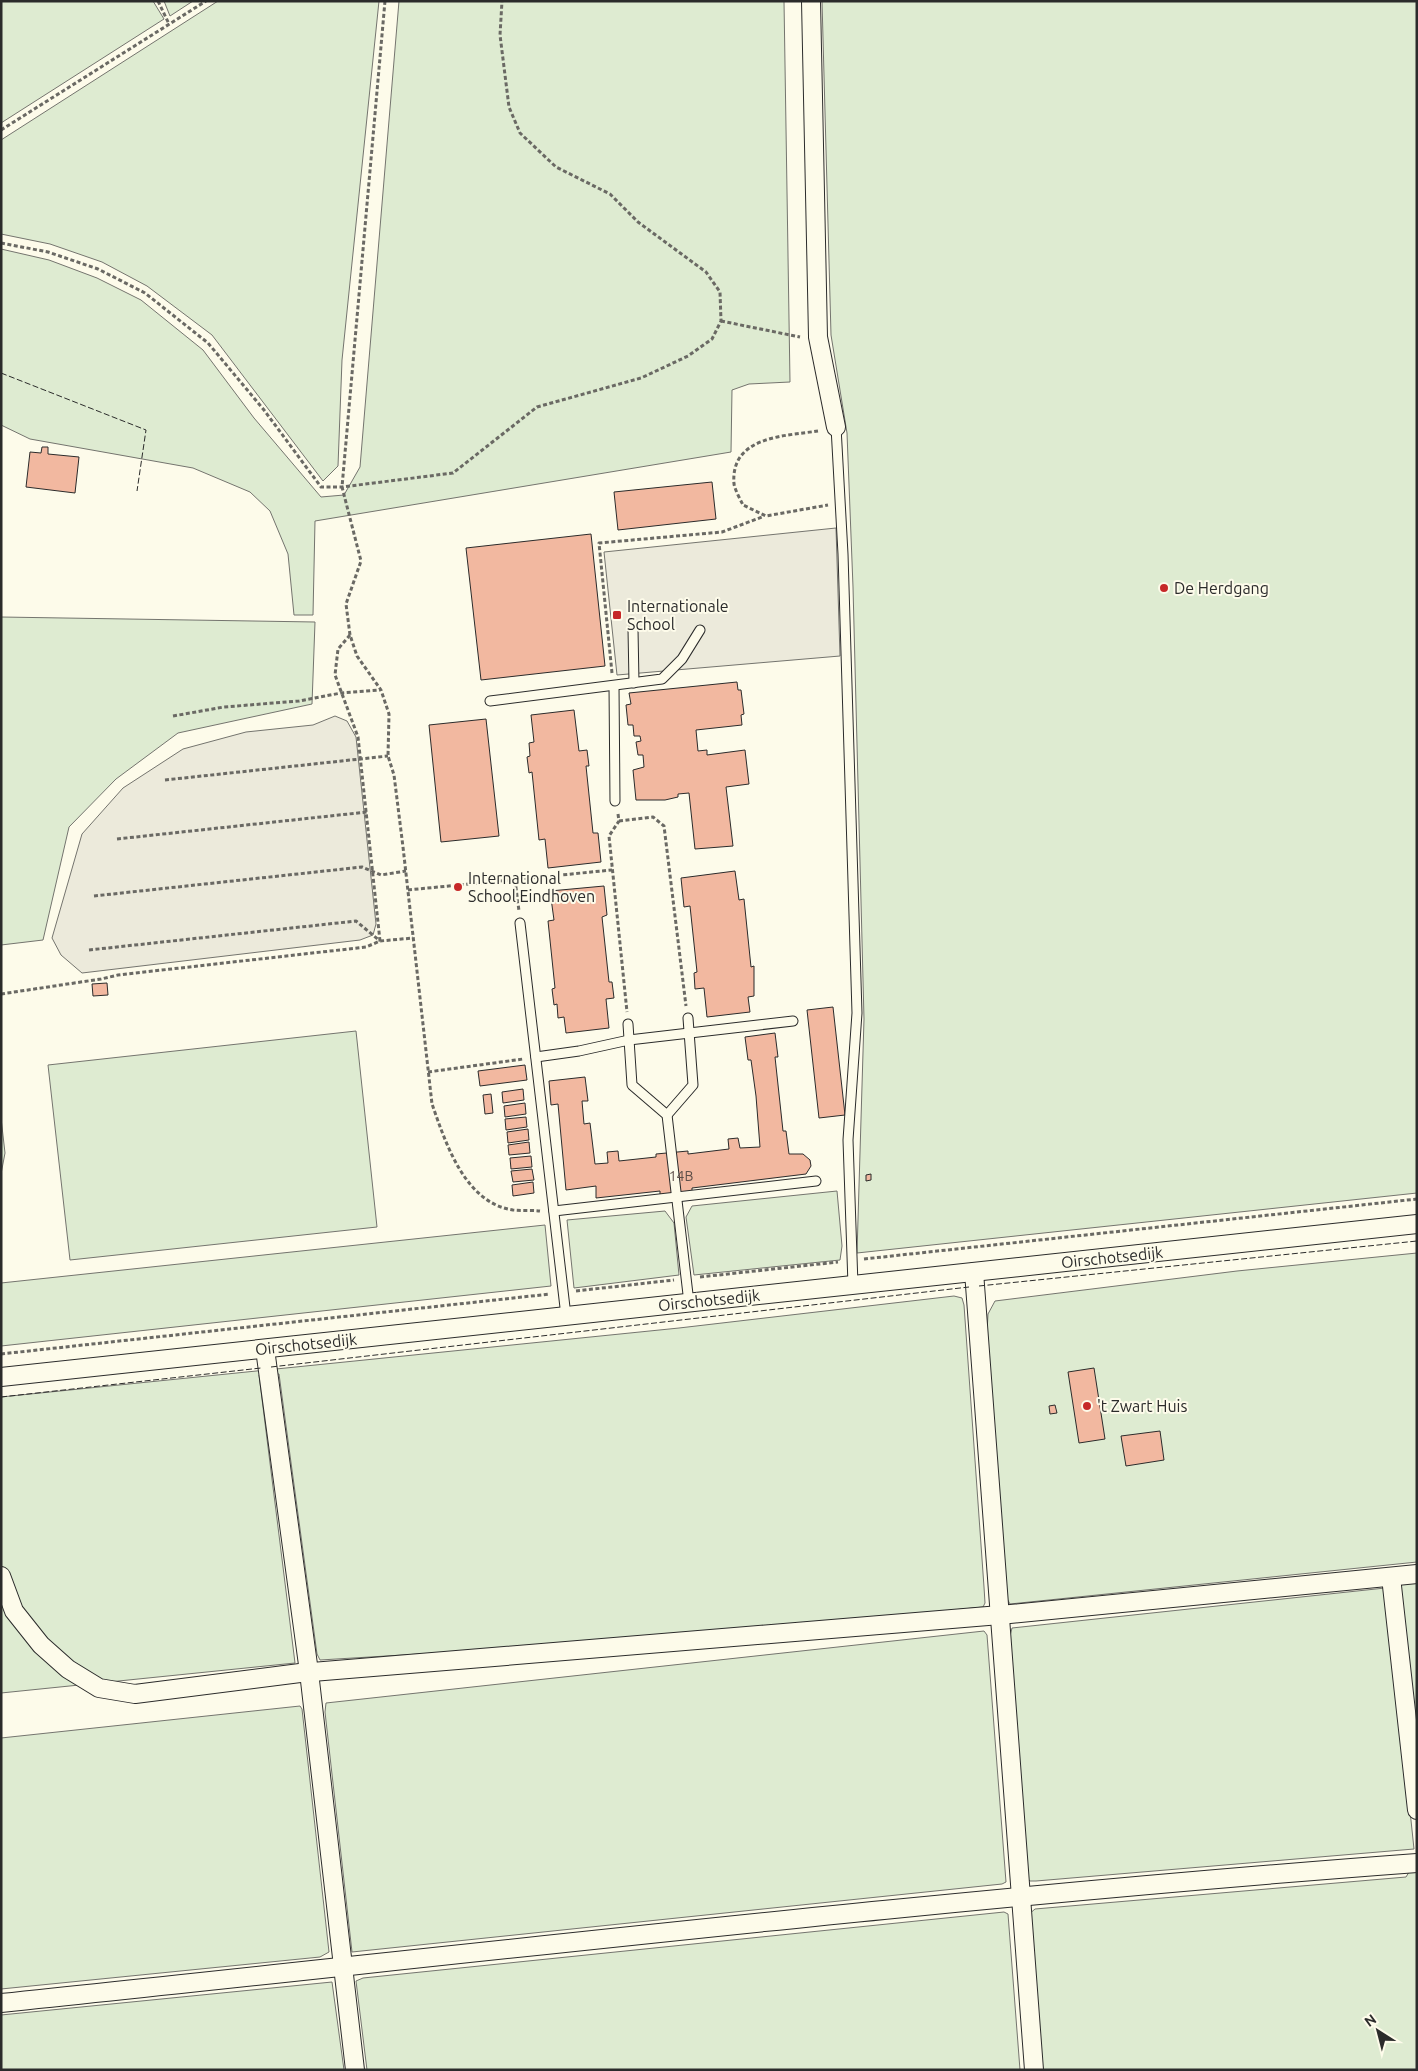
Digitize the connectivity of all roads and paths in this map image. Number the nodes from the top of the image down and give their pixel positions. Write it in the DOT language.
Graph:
graph roads {
  1 [pos="158,1"];
  2 [pos="206,1"];
  3 [pos="385,1"];
  4 [pos="502,1"];
  5 [pos="811,1"];
  6 [pos="169,24"];
  7 [pos="1,130"];
  8 [pos="1,243"];
  9 [pos="721,321"];
  10 [pos="808,339"];
  11 [pos="836,434"];
  12 [pos="342,487"];
  13 [pos="839,491"];
  14 [pos="762,517"];
  15 [pos="633,629"];
  16 [pos="700,630"];
  17 [pos="350,635"];
  18 [pos="634,683"];
  19 [pos="614,686"];
  20 [pos="381,690"];
  21 [pos="341,693"];
  22 [pos="490,701"];
  23 [pos="173,716"];
  24 [pos="388,756"];
  25 [pos="362,759"];
  26 [pos="165,780"];
  27 [pos="616,801"];
  28 [pos="368,812"];
  29 [pos="619,821"];
  30 [pos="116,839"];
  31 [pos="612,870"];
  32 [pos="406,871"];
  33 [pos="374,873"];
  34 [pos="515,880"];
  35 [pos="408,890"];
  36 [pos="94,896"];
  37 [pos="520,923"];
  38 [pos="413,938"];
  39 [pos="380,941"];
  40 [pos="89,950"];
  41 [pos="1,994"];
  42 [pos="688,1018"];
  43 [pos="793,1021"];
  44 [pos="628,1024"];
  45 [pos="689,1032"];
  46 [pos="629,1040"];
  47 [pos="536,1057"];
  48 [pos="428,1072"];
  49 [pos="667,1115"];
  50 [pos="816,1181"];
  51 [pos="676,1197"];
  52 [pos="1417,1199"];
  53 [pos="554,1211"];
  54 [pos="1417,1224"];
  55 [pos="852,1261"];
  56 [pos="974,1272"];
  57 [pos="686,1279"];
  58 [pos="853,1285"];
  59 [pos="563,1292"];
  60 [pos="689,1303"];
  61 [pos="566,1316"];
  62 [pos="265,1349"];
  63 [pos="1,1354"];
  64 [pos="1,1377"];
  65 [pos="1417,1574"];
  66 [pos="1,1576"];
  67 [pos="1391,1577"];
  68 [pos="1000,1615"];
  69 [pos="309,1672"];
  70 [pos="1417,1810"];
  71 [pos="1417,1863"];
  72 [pos="1020,1896"];
  73 [pos="342,1967"];
  74 [pos="1,2003"];
  75 [pos="354,2070"];
  76 [pos="1034,2070"];
  1 -- 6 [label="path"];
  2 -- 6 [label="path"];
  3 -- 12 [label="path"];
  4 -- 9 [label="path"];
  5 -- 11 [label="street"];
  6 -- 7 [label="path"];
  8 -- 12 [label="path"];
  9 -- 10 [label="path"];
  9 -- 12 [label="path"];
  11 -- 13 [label="lane"];
  11 -- 13 [label="path"];
  12 -- 17 [label="path"];
  13 -- 55 [label="lane"];
  14 -- 19 [label="path"];
  15 -- 18 [label="lane"];
  16 -- 18 [label="lane"];
  17 -- 20 [label="path"];
  17 -- 21 [label="path"];
  18 -- 19 [label="lane"];
  19 -- 22 [label="lane"];
  19 -- 27 [label="lane"];
  20 -- 21 [label="path"];
  20 -- 24 [label="path"];
  21 -- 23 [label="path"];
  21 -- 25 [label="path"];
  24 -- 25 [label="path"];
  24 -- 32 [label="path"];
  25 -- 26 [label="path"];
  25 -- 28 [label="path"];
  27 -- 29 [label="path"];
  28 -- 30 [label="path"];
  28 -- 33 [label="path"];
  29 -- 31 [label="path"];
  29 -- 42 [label="path"];
  31 -- 34 [label="path"];
  31 -- 44 [label="path"];
  32 -- 33 [label="path"];
  32 -- 35 [label="path"];
  33 -- 36 [label="path"];
  33 -- 39 [label="path"];
  34 -- 35 [label="path"];
  34 -- 37 [label="path"];
  35 -- 38 [label="path"];
  37 -- 47 [label="lane"];
  38 -- 39 [label="path"];
  38 -- 48 [label="path"];
  39 -- 40 [label="path"];
  39 -- 41 [label="path"];
  42 -- 45 [label="lane"];
  43 -- 45 [label="lane"];
  44 -- 46 [label="lane"];
  45 -- 46 [label="lane"];
  45 -- 49 [label="lane"];
  46 -- 47 [label="lane"];
  46 -- 49 [label="lane"];
  47 -- 48 [label="path"];
  47 -- 53 [label="lane"];
  48 -- 53 [label="path"];
  49 -- 51 [label="lane"];
  50 -- 51 [label="lane"];
  51 -- 53 [label="lane"];
  51 -- 57 [label="lane"];
  52 -- 55 [label="path"];
  53 -- 59 [label="lane"];
  54 -- 56 [label="street, Oirschotsedijk"];
  55 -- 57 [label="path"];
  55 -- 58 [label="lane"];
  56 -- 58 [label="street, Oirschotsedijk"];
  56 -- 68 [label="street"];
  57 -- 59 [label="path"];
  57 -- 60 [label="lane"];
  58 -- 60 [label="street, Oirschotsedijk"];
  59 -- 61 [label="lane"];
  59 -- 63 [label="path"];
  60 -- 61 [label="street, Oirschotsedijk"];
  61 -- 62 [label="street, Oirschotsedijk"];
  62 -- 64 [label="street, Oirschotsedijk"];
  62 -- 69 [label="street"];
  65 -- 67 [label="street"];
  66 -- 69 [label="street"];
  67 -- 68 [label="street"];
  67 -- 70 [label="street"];
  68 -- 69 [label="street"];
  68 -- 72 [label="street"];
  69 -- 73 [label="street"];
  71 -- 72 [label="street"];
  72 -- 73 [label="street"];
  72 -- 76 [label="street"];
  73 -- 74 [label="street"];
  73 -- 75 [label="street"];
}
